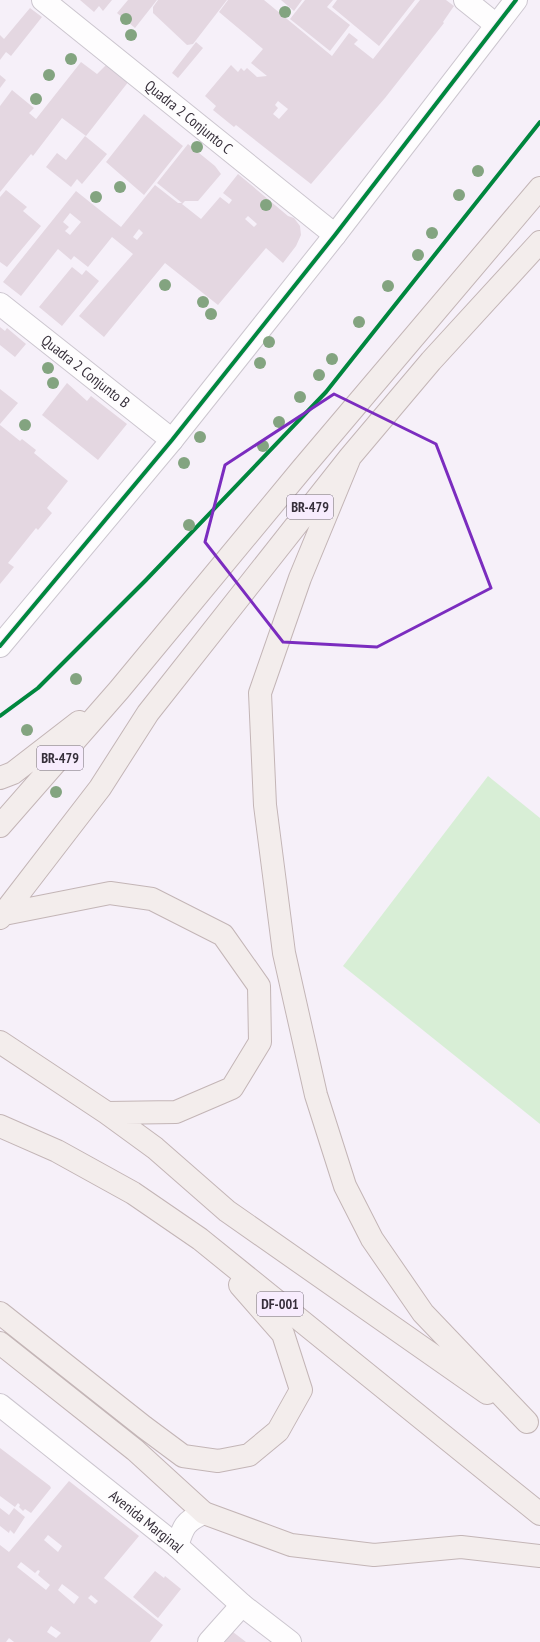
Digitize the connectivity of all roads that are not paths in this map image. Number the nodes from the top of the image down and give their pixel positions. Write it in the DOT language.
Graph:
graph roads {
  1 [pos="43,0"];
  2 [pos="465,0"];
  3 [pos="516,0"];
  4 [pos="495,24"];
  5 [pos="540,188"];
  6 [pos="335,235"];
  7 [pos="540,242"];
  8 [pos="0,304"];
  9 [pos="172,440"];
  10 [pos="350,457"];
  11 [pos="2,638"];
  12 [pos="119,690"];
  13 [pos="0,778"];
  14 [pos="0,826"];
  15 [pos="2,916"];
  16 [pos="0,1042"];
  17 [pos="107,1113"];
  18 [pos="0,1126"];
  19 [pos="200,1239"];
  20 [pos="0,1313"];
  21 [pos="0,1343"];
  22 [pos="0,1405"];
  23 [pos="534,1427"];
  24 [pos="204,1513"];
  25 [pos="540,1514"];
  26 [pos="177,1546"];
  27 [pos="540,1556"];
  28 [pos="242,1605"];
  29 [pos="209,1642"];
  30 [pos="290,1642"];
  1 -- 6 [label="street, Quadra 2 Conjunto C"];
  2 -- 4 [label="street"];
  3 -- 4 [label="street"];
  4 -- 6 [label="street"];
  5 -- 12 [label="main road, BR-479"];
  6 -- 9 [label="street"];
  7 -- 10 [label="main road, BR-479"];
  8 -- 9 [label="street, Quadra 2 Conjunto B"];
  9 -- 11 [label="street"];
  10 -- 15 [label="main road, BR-479"];
  10 -- 23 [label="main road"];
  12 -- 13 [label="main road"];
  12 -- 14 [label="main road, BR-479"];
  15 -- 17 [label="main road"];
  16 -- 17 [label="main road"];
  17 -- 23 [label="main road"];
  18 -- 19 [label="main road, DF-001"];
  19 -- 20 [label="main road"];
  19 -- 25 [label="main road, DF-001"];
  21 -- 24 [label="main road"];
  22 -- 26 [label="street, Avenida Marginal"];
  24 -- 26 [label="street"];
  24 -- 27 [label="main road"];
  26 -- 28 [label="street, Avenida Marginal"];
  28 -- 29 [label="street"];
  28 -- 30 [label="street, Avenida Marginal"];
}
